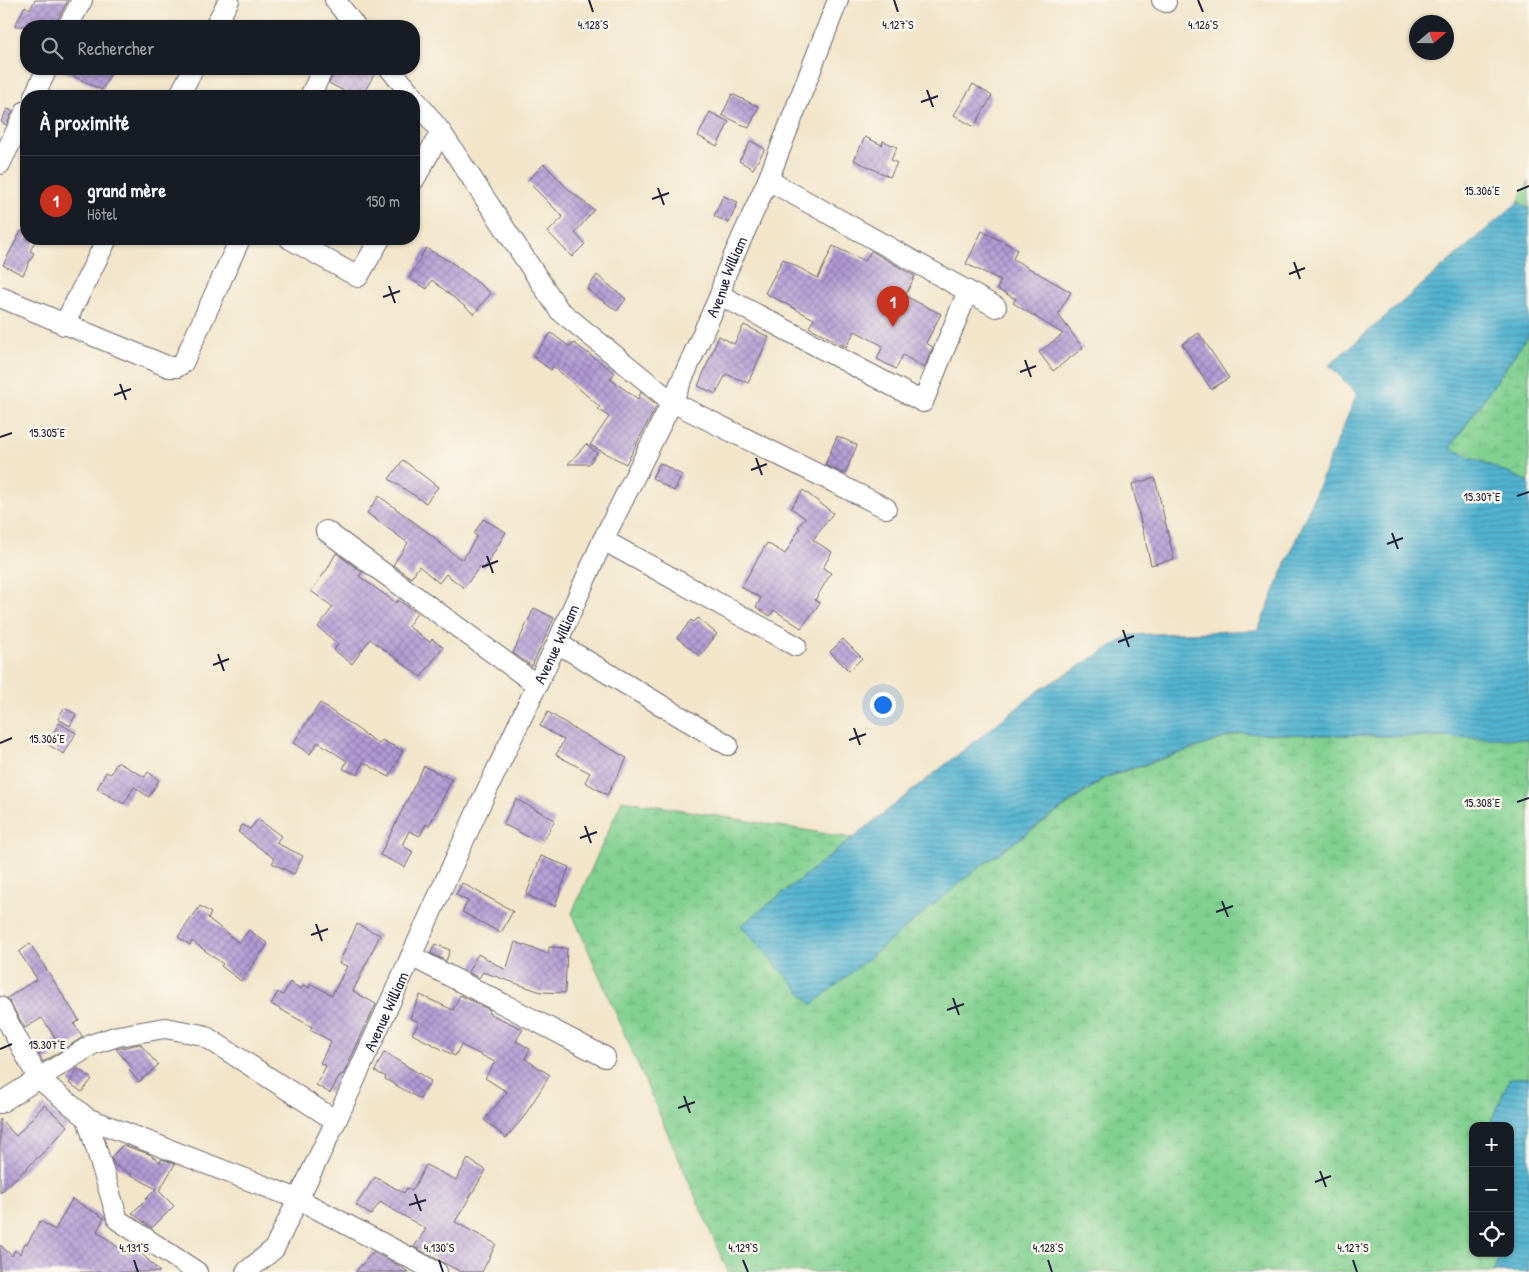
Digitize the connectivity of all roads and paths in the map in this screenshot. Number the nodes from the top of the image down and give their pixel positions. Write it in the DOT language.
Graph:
graph roads {
  1 [pos="82,0"];
  2 [pos="229,0"];
  3 [pos="335,0"];
  4 [pos="838,0"];
  5 [pos="71,20"];
  6 [pos="218,20"];
  7 [pos="347,20"];
  8 [pos="44,75"];
  9 [pos="190,75"];
  10 [pos="320,75"];
  11 [pos="395,75"];
  12 [pos="37,90"];
  13 [pos="182,90"];
  14 [pos="313,90"];
  15 [pos="407,90"];
  16 [pos="420,105"];
  17 [pos="20,123"];
  18 [pos="442,132"];
  19 [pos="0,164"];
  20 [pos="420,170"];
  21 [pos="768,180"];
  22 [pos="103,245"];
  23 [pos="237,245"];
  24 [pos="301,245"];
  25 [pos="377,245"];
  26 [pos="968,291"];
  27 [pos="720,295"];
  28 [pos="0,297"];
  29 [pos="996,308"];
  30 [pos="64,324"];
  31 [pos="672,402"];
  32 [pos="886,508"];
  33 [pos="326,531"];
  34 [pos="603,540"];
  35 [pos="557,643"];
  36 [pos="796,646"];
  37 [pos="537,685"];
  38 [pos="728,745"];
  39 [pos="411,956"];
  40 [pos="0,1007"];
  41 [pos="605,1057"];
  42 [pos="38,1078"];
  43 [pos="0,1103"];
  44 [pos="87,1118"];
  45 [pos="336,1121"];
  46 [pos="298,1198"];
  47 [pos="197,1272"];
  48 [pos="246,1272"];
  49 [pos="437,1272"];
  1 -- 5 [label="street"];
  2 -- 6 [label="street"];
  3 -- 7 [label="street"];
  4 -- 21 [label="street, Avenue William"];
  8 -- 12 [label="street"];
  9 -- 13 [label="street"];
  10 -- 14 [label="street"];
  11 -- 15 [label="street"];
  16 -- 18 [label="street"];
  17 -- 19 [label="street"];
  18 -- 20 [label="street"];
  18 -- 31 [label="street"];
  21 -- 26 [label="street"];
  21 -- 27 [label="street, Avenue William"];
  22 -- 30 [label="street"];
  23 -- 30 [label="street"];
  24 -- 25 [label="street"];
  26 -- 27 [label="street"];
  26 -- 29 [label="street"];
  27 -- 31 [label="street, Avenue William"];
  28 -- 30 [label="street"];
  31 -- 32 [label="street"];
  31 -- 34 [label="street, Avenue William"];
  33 -- 37 [label="street"];
  34 -- 35 [label="street, Avenue William"];
  34 -- 36 [label="street"];
  35 -- 37 [label="street, Avenue William"];
  35 -- 38 [label="street"];
  37 -- 39 [label="street, Avenue William"];
  39 -- 41 [label="street"];
  39 -- 45 [label="street, Avenue William"];
  40 -- 42 [label="street"];
  42 -- 43 [label="street"];
  42 -- 44 [label="street"];
  42 -- 45 [label="street"];
  44 -- 46 [label="street"];
  44 -- 47 [label="street"];
  45 -- 46 [label="street, Avenue William"];
  46 -- 48 [label="street, Avenue William"];
  46 -- 49 [label="street"];
}
